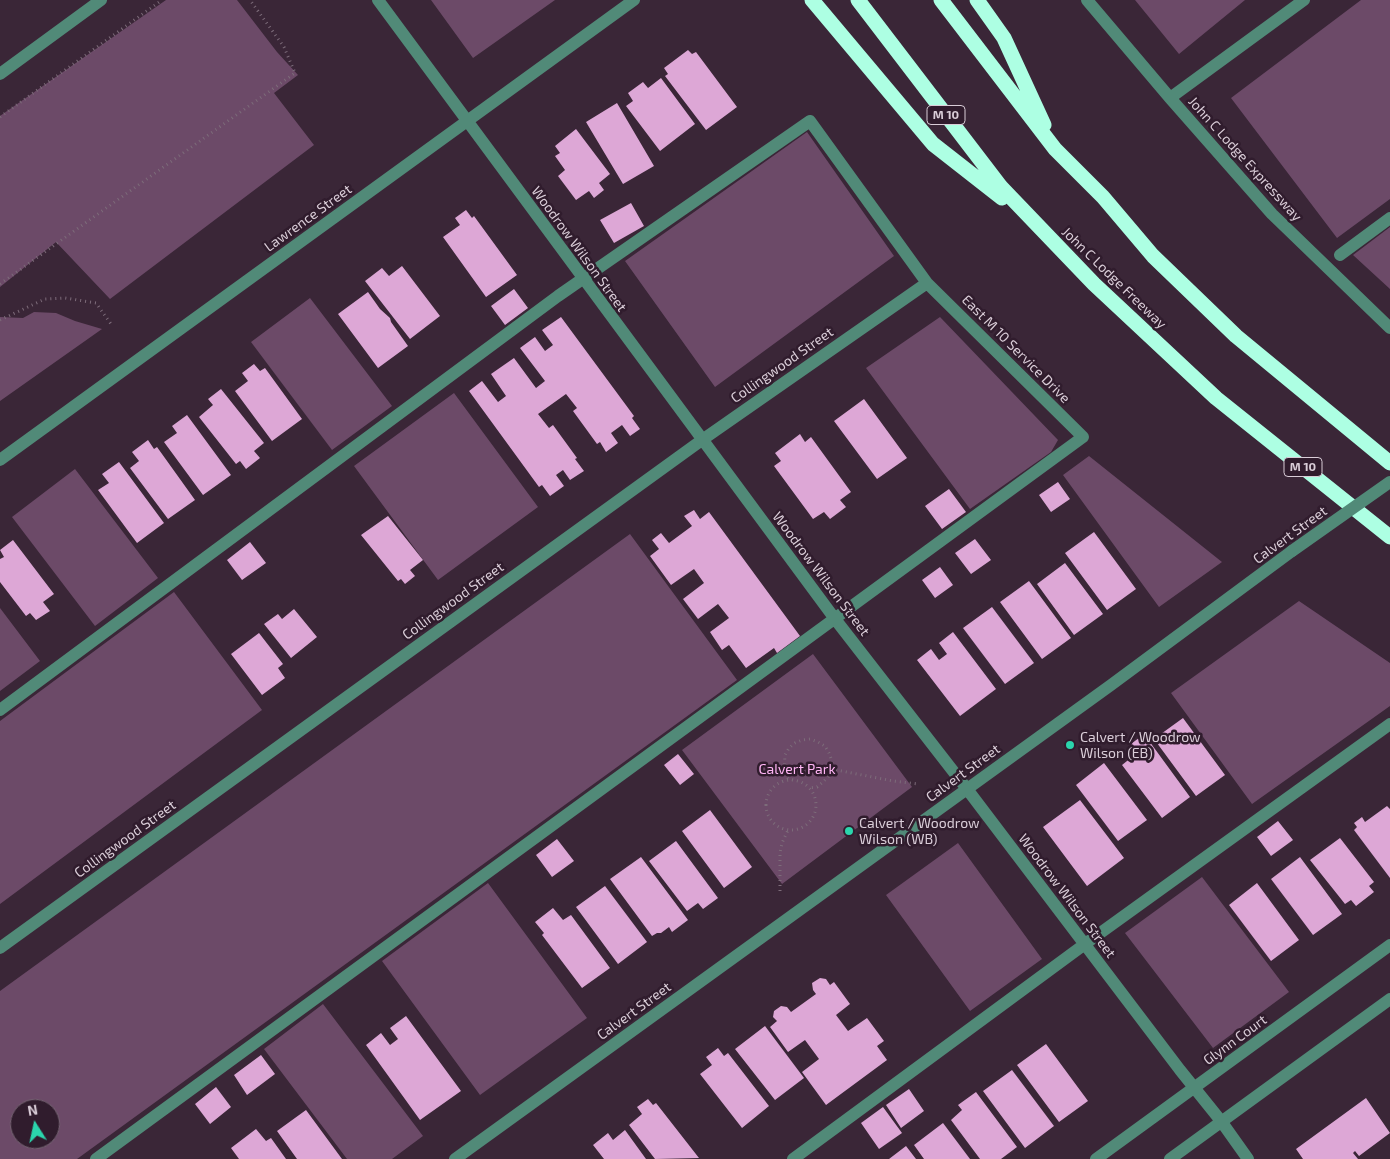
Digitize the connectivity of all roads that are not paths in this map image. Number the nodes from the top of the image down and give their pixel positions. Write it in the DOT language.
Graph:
graph roads {
  1 [pos="102,0"];
  2 [pos="378,0"];
  3 [pos="634,0"];
  4 [pos="812,0"];
  5 [pos="858,0"];
  6 [pos="940,0"];
  7 [pos="977,0"];
  8 [pos="1086,0"];
  9 [pos="1304,0"];
  10 [pos="0,74"];
  11 [pos="1170,98"];
  12 [pos="466,121"];
  13 [pos="1056,149"];
  14 [pos="1390,218"];
  15 [pos="1038,226"];
  16 [pos="1340,255"];
  17 [pos="583,279"];
  18 [pos="927,283"];
  19 [pos="1390,328"];
  20 [pos="702,440"];
  21 [pos="0,460"];
  22 [pos="1390,462"];
  23 [pos="1390,482"];
  24 [pos="1390,537"];
  25 [pos="835,619"];
  26 [pos="0,710"];
  27 [pos="1390,724"];
  28 [pos="967,789"];
  29 [pos="1085,944"];
  30 [pos="1390,945"];
  31 [pos="0,948"];
  32 [pos="1390,999"];
  33 [pos="1195,1088"];
  34 [pos="1222,1121"];
  35 [pos="110,1155"];
  36 [pos="96,1159"];
  37 [pos="455,1159"];
  38 [pos="793,1159"];
  39 [pos="1096,1159"];
  40 [pos="1170,1159"];
  41 [pos="1248,1159"];
  1 -- 10 [label="street"];
  2 -- 12 [label="street, Woodrow Wilson Street"];
  3 -- 12 [label="street, Lawrence Street"];
  4 -- 15 [label="highway"];
  5 -- 15 [label="highway, John C Lodge Freeway / M 10"];
  6 -- 13 [label="highway"];
  7 -- 13 [label="highway"];
  8 -- 11 [label="street, John C Lodge Expressway"];
  9 -- 11 [label="street"];
  11 -- 19 [label="street, John C Lodge Expressway"];
  12 -- 17 [label="street, Woodrow Wilson Street"];
  12 -- 21 [label="street, Lawrence Street"];
  13 -- 22 [label="highway"];
  14 -- 16 [label="street"];
  15 -- 24 [label="highway, John C Lodge Freeway / M 10"];
  17 -- 18 [label="street"];
  17 -- 20 [label="street, Woodrow Wilson Street"];
  17 -- 26 [label="street"];
  18 -- 20 [label="street, Collingwood Street"];
  18 -- 25 [label="street, East M 10 Service Drive"];
  20 -- 25 [label="street, Woodrow Wilson Street"];
  20 -- 31 [label="street, Collingwood Street"];
  23 -- 28 [label="street, Calvert Street, bridge"];
  25 -- 28 [label="street, Woodrow Wilson Street"];
  25 -- 35 [label="street"];
  27 -- 29 [label="street"];
  28 -- 29 [label="street, Woodrow Wilson Street"];
  28 -- 37 [label="street, Calvert Street"];
  29 -- 33 [label="street, Woodrow Wilson Street"];
  29 -- 38 [label="street"];
  30 -- 33 [label="street, Glynn Court"];
  32 -- 34 [label="street"];
  33 -- 34 [label="street, Woodrow Wilson Street"];
  33 -- 39 [label="street, Glynn Court"];
  34 -- 40 [label="street"];
  34 -- 41 [label="street, Woodrow Wilson Street"];
  35 -- 36 [label="street"];
}
